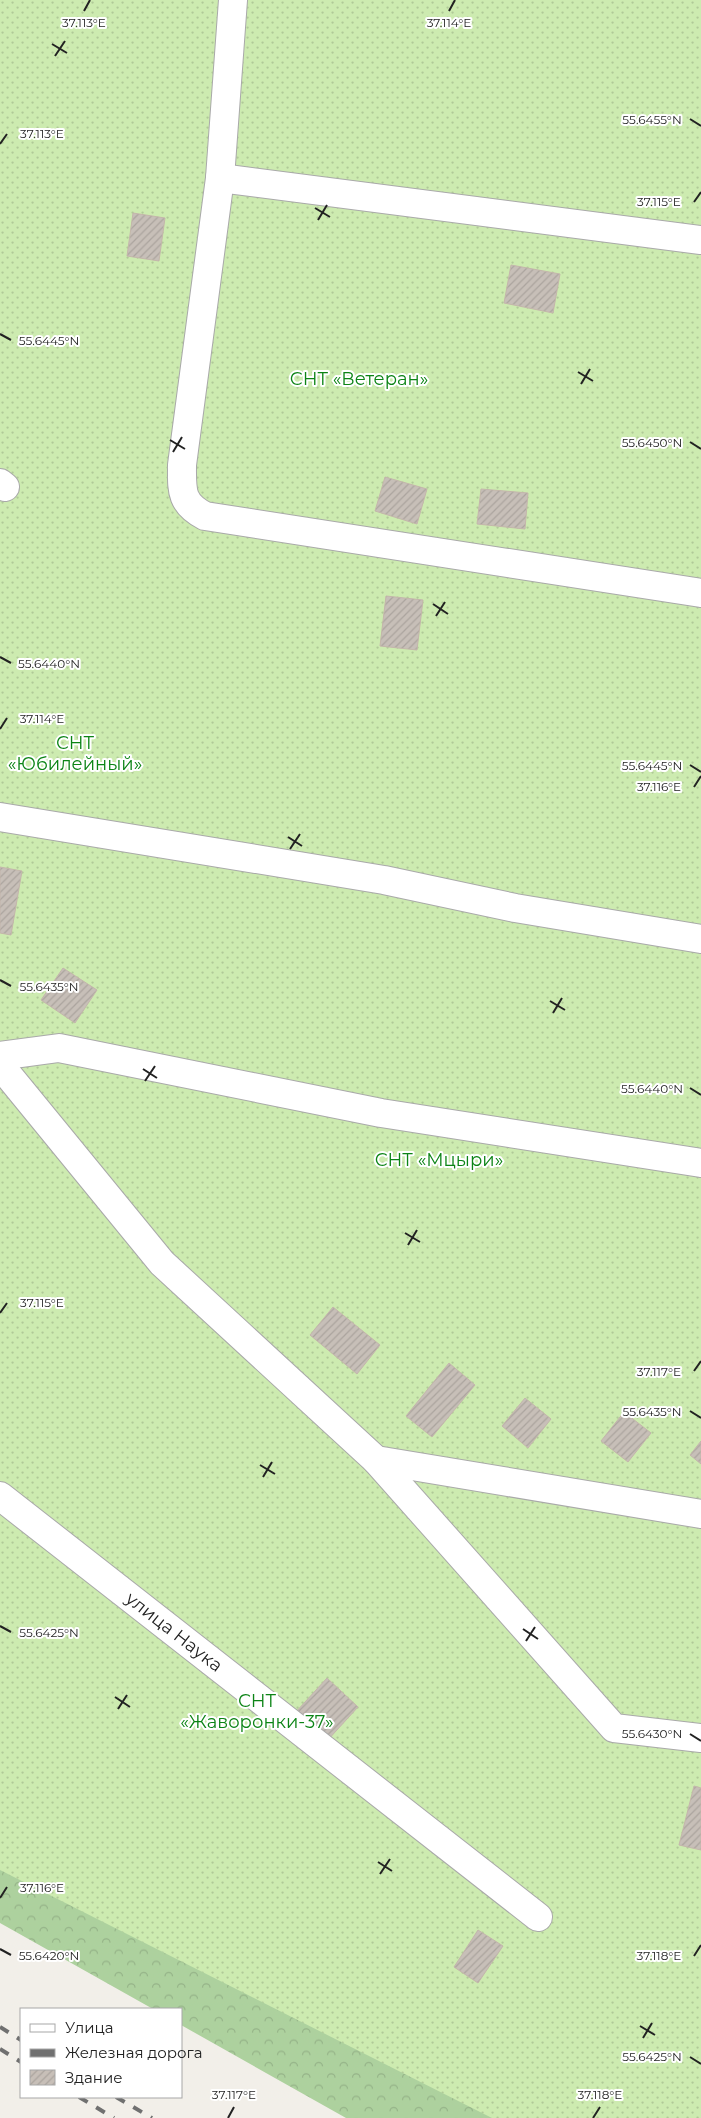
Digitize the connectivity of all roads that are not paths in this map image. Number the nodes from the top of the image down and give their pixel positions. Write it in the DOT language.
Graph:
graph roads {
  1 [pos="233,0"];
  2 [pos="220,178"];
  3 [pos="701,240"];
  4 [pos="701,592"];
  5 [pos="0,817"];
  6 [pos="701,939"];
  7 [pos="0,1056"];
  8 [pos="0,1065"];
  9 [pos="701,1163"];
  10 [pos="376,1460"];
  11 [pos="0,1496"];
  12 [pos="701,1514"];
  13 [pos="701,1738"];
  14 [pos="538,1917"];
  1 -- 2 [label="street"];
  2 -- 3 [label="street"];
  2 -- 4 [label="street"];
  5 -- 6 [label="street"];
  7 -- 9 [label="street"];
  8 -- 10 [label="street"];
  10 -- 12 [label="street"];
  10 -- 13 [label="street"];
  11 -- 14 [label="street, улица Наука"];
}
